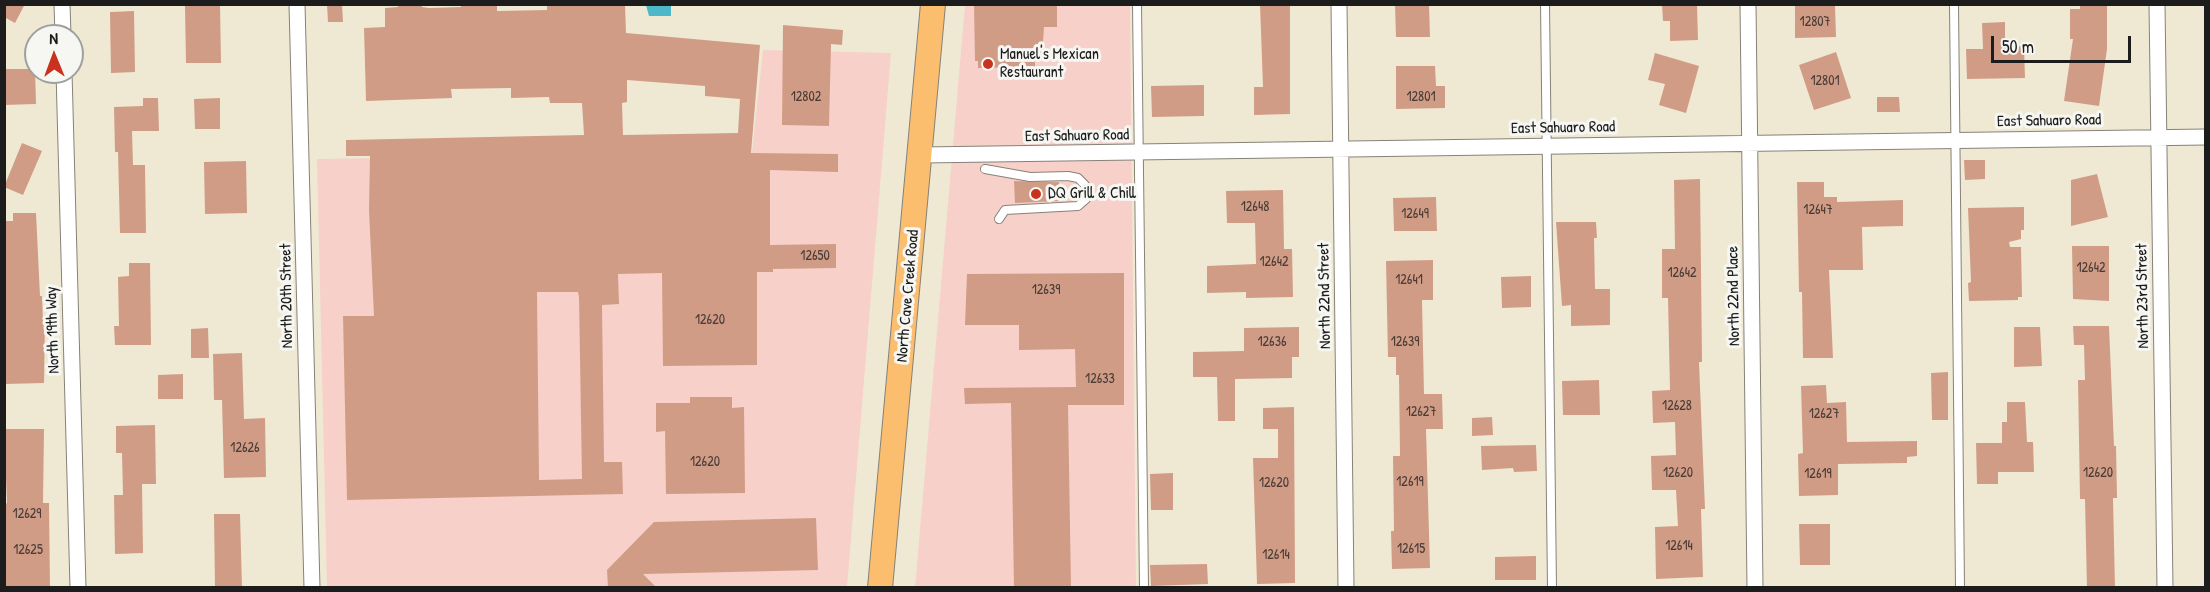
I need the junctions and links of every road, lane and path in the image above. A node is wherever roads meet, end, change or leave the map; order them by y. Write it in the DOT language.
graph roads {
  1 [pos="62,4"];
  2 [pos="297,4"];
  3 [pos="933,4"];
  4 [pos="1137,4"];
  5 [pos="1339,4"];
  6 [pos="1545,4"];
  7 [pos="1748,4"];
  8 [pos="1954,4"];
  9 [pos="2157,4"];
  10 [pos="63,24"];
  11 [pos="64,84"];
  12 [pos="2205,137"];
  13 [pos="2159,138"];
  14 [pos="1954,141"];
  15 [pos="1750,144"];
  16 [pos="1547,147"];
  17 [pos="1341,150"];
  18 [pos="1138,153"];
  19 [pos="921,155"];
  20 [pos="985,169"];
  21 [pos="999,219"];
  22 [pos="78,588"];
  23 [pos="312,588"];
  24 [pos="880,588"];
  25 [pos="1144,588"];
  26 [pos="1346,588"];
  27 [pos="1552,588"];
  28 [pos="1755,588"];
  29 [pos="1960,588"];
  30 [pos="2165,588"];
  1 -- 10 [label="street"];
  2 -- 23 [label="street, North 20th Street"];
  3 -- 19 [label="main road, North Cave Creek Road"];
  4 -- 18 [label="lane"];
  5 -- 17 [label="street, North 22nd Street"];
  6 -- 16 [label="lane"];
  7 -- 15 [label="street, North 22nd Place"];
  8 -- 14 [label="lane"];
  9 -- 13 [label="street, North 23rd Street"];
  11 -- 22 [label="street, North 19th Way"];
  12 -- 13 [label="street, East Sahuaro Road"];
  13 -- 14 [label="street, East Sahuaro Road"];
  13 -- 30 [label="street, North 23rd Street"];
  14 -- 15 [label="street, East Sahuaro Road"];
  14 -- 29 [label="lane"];
  15 -- 16 [label="street, East Sahuaro Road"];
  15 -- 28 [label="street, North 22nd Place"];
  16 -- 17 [label="street, East Sahuaro Road"];
  16 -- 27 [label="lane"];
  17 -- 18 [label="street, East Sahuaro Road"];
  17 -- 26 [label="street, North 22nd Street"];
  18 -- 19 [label="street, East Sahuaro Road"];
  18 -- 25 [label="lane"];
  19 -- 24 [label="main road, North Cave Creek Road"];
  20 -- 21 [label="lane"];
}
